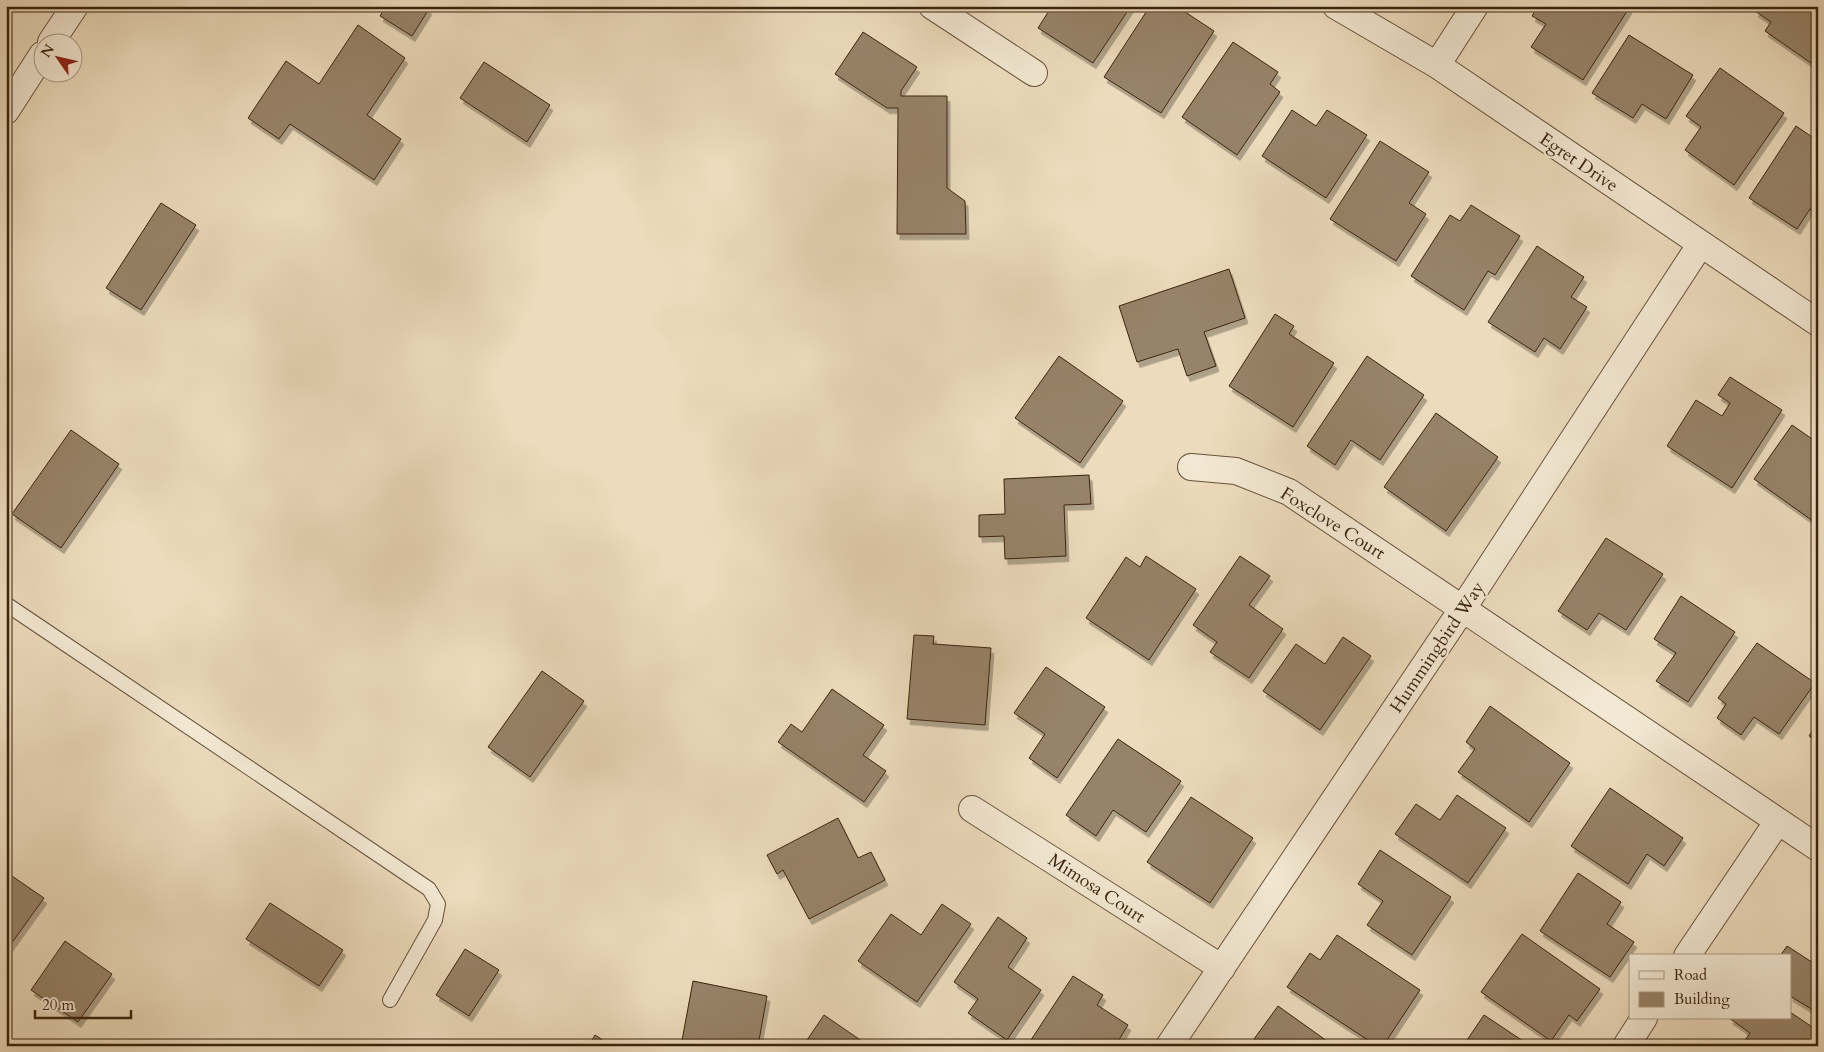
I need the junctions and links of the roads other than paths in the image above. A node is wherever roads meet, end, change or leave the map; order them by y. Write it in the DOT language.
graph roads {
  1 [pos="75,6"];
  2 [pos="932,6"];
  3 [pos="1336,6"];
  4 [pos="1475,6"];
  5 [pos="58,32"];
  6 [pos="1437,65"];
  7 [pos="32,71"];
  8 [pos="1034,74"];
  9 [pos="6,111"];
  10 [pos="1700,245"];
  11 [pos="1818,323"];
  12 [pos="1190,467"];
  13 [pos="6,604"];
  14 [pos="1463,608"];
  15 [pos="972,809"];
  16 [pos="1778,821"];
  17 [pos="1818,848"];
  18 [pos="1688,954"];
  19 [pos="1222,968"];
  20 [pos="390,1000"];
  21 [pos="1643,1020"];
  22 [pos="1169,1046"];
  23 [pos="1626,1046"];
  1 -- 5 [label="street"];
  2 -- 8 [label="street"];
  3 -- 6 [label="street, Egret Drive"];
  4 -- 6 [label="street"];
  6 -- 10 [label="street, Egret Drive"];
  7 -- 9 [label="street"];
  10 -- 11 [label="street, Egret Drive"];
  10 -- 14 [label="street, Hummingbird Way"];
  12 -- 14 [label="street, Foxclove Court"];
  13 -- 20 [label="lane"];
  14 -- 16 [label="street, Foxclove Court"];
  14 -- 19 [label="street, Hummingbird Way"];
  15 -- 19 [label="street, Mimosa Court"];
  16 -- 17 [label="street, Foxclove Court"];
  16 -- 18 [label="street"];
  19 -- 22 [label="street, Hummingbird Way"];
  21 -- 23 [label="street"];
}
